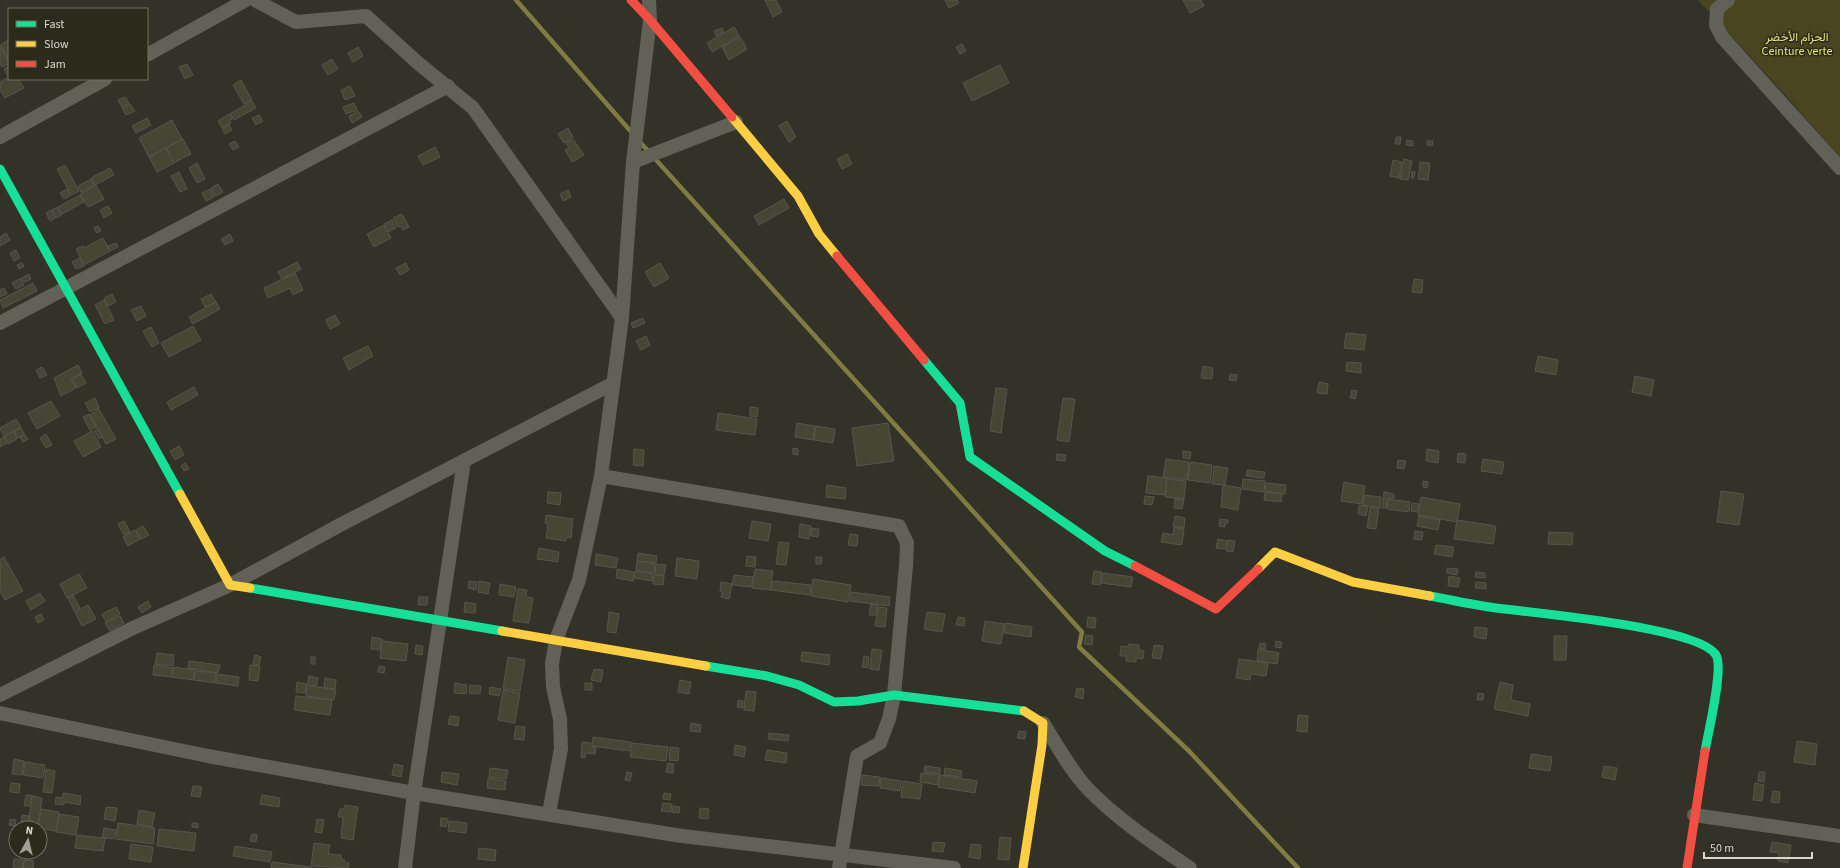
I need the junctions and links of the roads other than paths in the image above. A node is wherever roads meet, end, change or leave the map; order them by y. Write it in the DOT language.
graph roads {
  1 [pos="246,0"];
  2 [pos="255,0"];
  3 [pos="630,0"];
  4 [pos="649,0"];
  5 [pos="1728,0"];
  6 [pos="650,20"];
  7 [pos="148,54"];
  8 [pos="103,80"];
  9 [pos="448,86"];
  10 [pos="736,122"];
  11 [pos="0,137"];
  12 [pos="633,162"];
  13 [pos="1840,168"];
  14 [pos="0,169"];
  15 [pos="66,288"];
  16 [pos="622,318"];
  17 [pos="0,322"];
  18 [pos="612,384"];
  19 [pos="464,461"];
  20 [pos="601,476"];
  21 [pos="230,585"];
  22 [pos="440,621"];
  23 [pos="556,640"];
  24 [pos="894,695"];
  25 [pos="0,696"];
  26 [pos="0,712"];
  27 [pos="1043,723"];
  28 [pos="414,793"];
  29 [pos="549,813"];
  30 [pos="1694,815"];
  31 [pos="1840,836"];
  32 [pos="840,861"];
  33 [pos="405,868"];
  34 [pos="954,868"];
  35 [pos="1023,868"];
  36 [pos="1190,868"];
  37 [pos="1687,868"];
  1 -- 7 [label="street"];
  2 -- 9 [label="street"];
  3 -- 6 [label="street"];
  4 -- 6 [label="street"];
  5 -- 13 [label="street"];
  6 -- 10 [label="street"];
  6 -- 12 [label="street"];
  8 -- 11 [label="street"];
  9 -- 15 [label="street"];
  9 -- 16 [label="street"];
  10 -- 12 [label="street"];
  10 -- 30 [label="street"];
  12 -- 16 [label="street"];
  14 -- 15 [label="street"];
  15 -- 17 [label="street"];
  15 -- 21 [label="street"];
  16 -- 18 [label="street"];
  18 -- 19 [label="street"];
  18 -- 20 [label="street"];
  19 -- 21 [label="street"];
  19 -- 22 [label="street"];
  20 -- 23 [label="street"];
  20 -- 24 [label="street"];
  21 -- 22 [label="street"];
  21 -- 25 [label="street"];
  22 -- 23 [label="street"];
  22 -- 28 [label="street"];
  23 -- 24 [label="street"];
  23 -- 29 [label="street"];
  24 -- 27 [label="street"];
  24 -- 32 [label="street"];
  26 -- 28 [label="street"];
  27 -- 35 [label="street"];
  27 -- 36 [label="street"];
  28 -- 29 [label="street"];
  28 -- 33 [label="street"];
  29 -- 32 [label="street"];
  30 -- 31 [label="street"];
  30 -- 37 [label="street"];
  32 -- 34 [label="street"];
}
